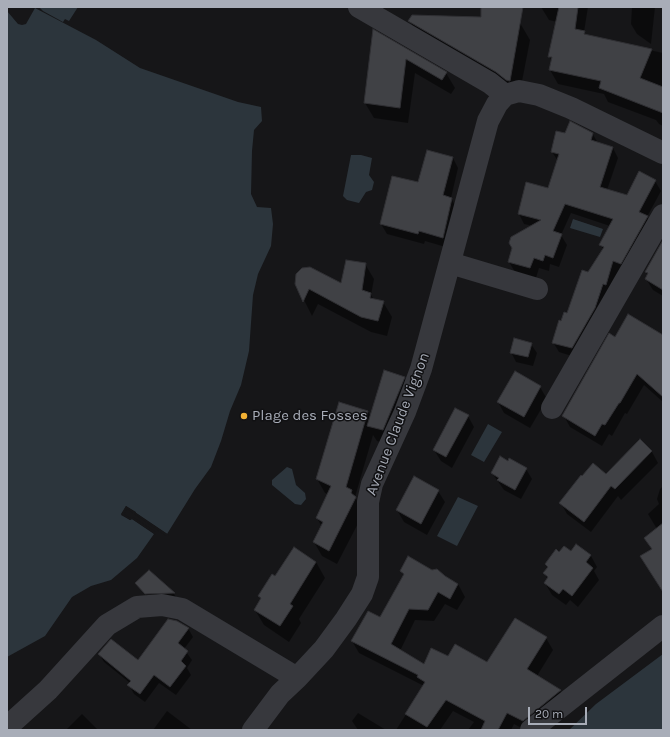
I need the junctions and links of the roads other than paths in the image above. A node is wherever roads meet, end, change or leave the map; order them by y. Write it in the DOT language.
graph roads {
  1 [pos="359,7"];
  2 [pos="505,95"];
  3 [pos="663,153"];
  4 [pos="663,214"];
  5 [pos="450,263"];
  6 [pos="537,289"];
  7 [pos="552,408"];
  8 [pos="663,626"];
  9 [pos="297,678"];
  10 [pos="7,727"];
  11 [pos="253,730"];
  12 [pos="531,730"];
  1 -- 2 [label="street"];
  2 -- 3 [label="street"];
  2 -- 5 [label="street, Avenue Claude Vignon"];
  4 -- 7 [label="street"];
  5 -- 6 [label="street"];
  5 -- 9 [label="street, Avenue Claude Vignon"];
  8 -- 12 [label="street"];
  9 -- 10 [label="street"];
  9 -- 11 [label="street, Avenue Claude Vignon"];
}
